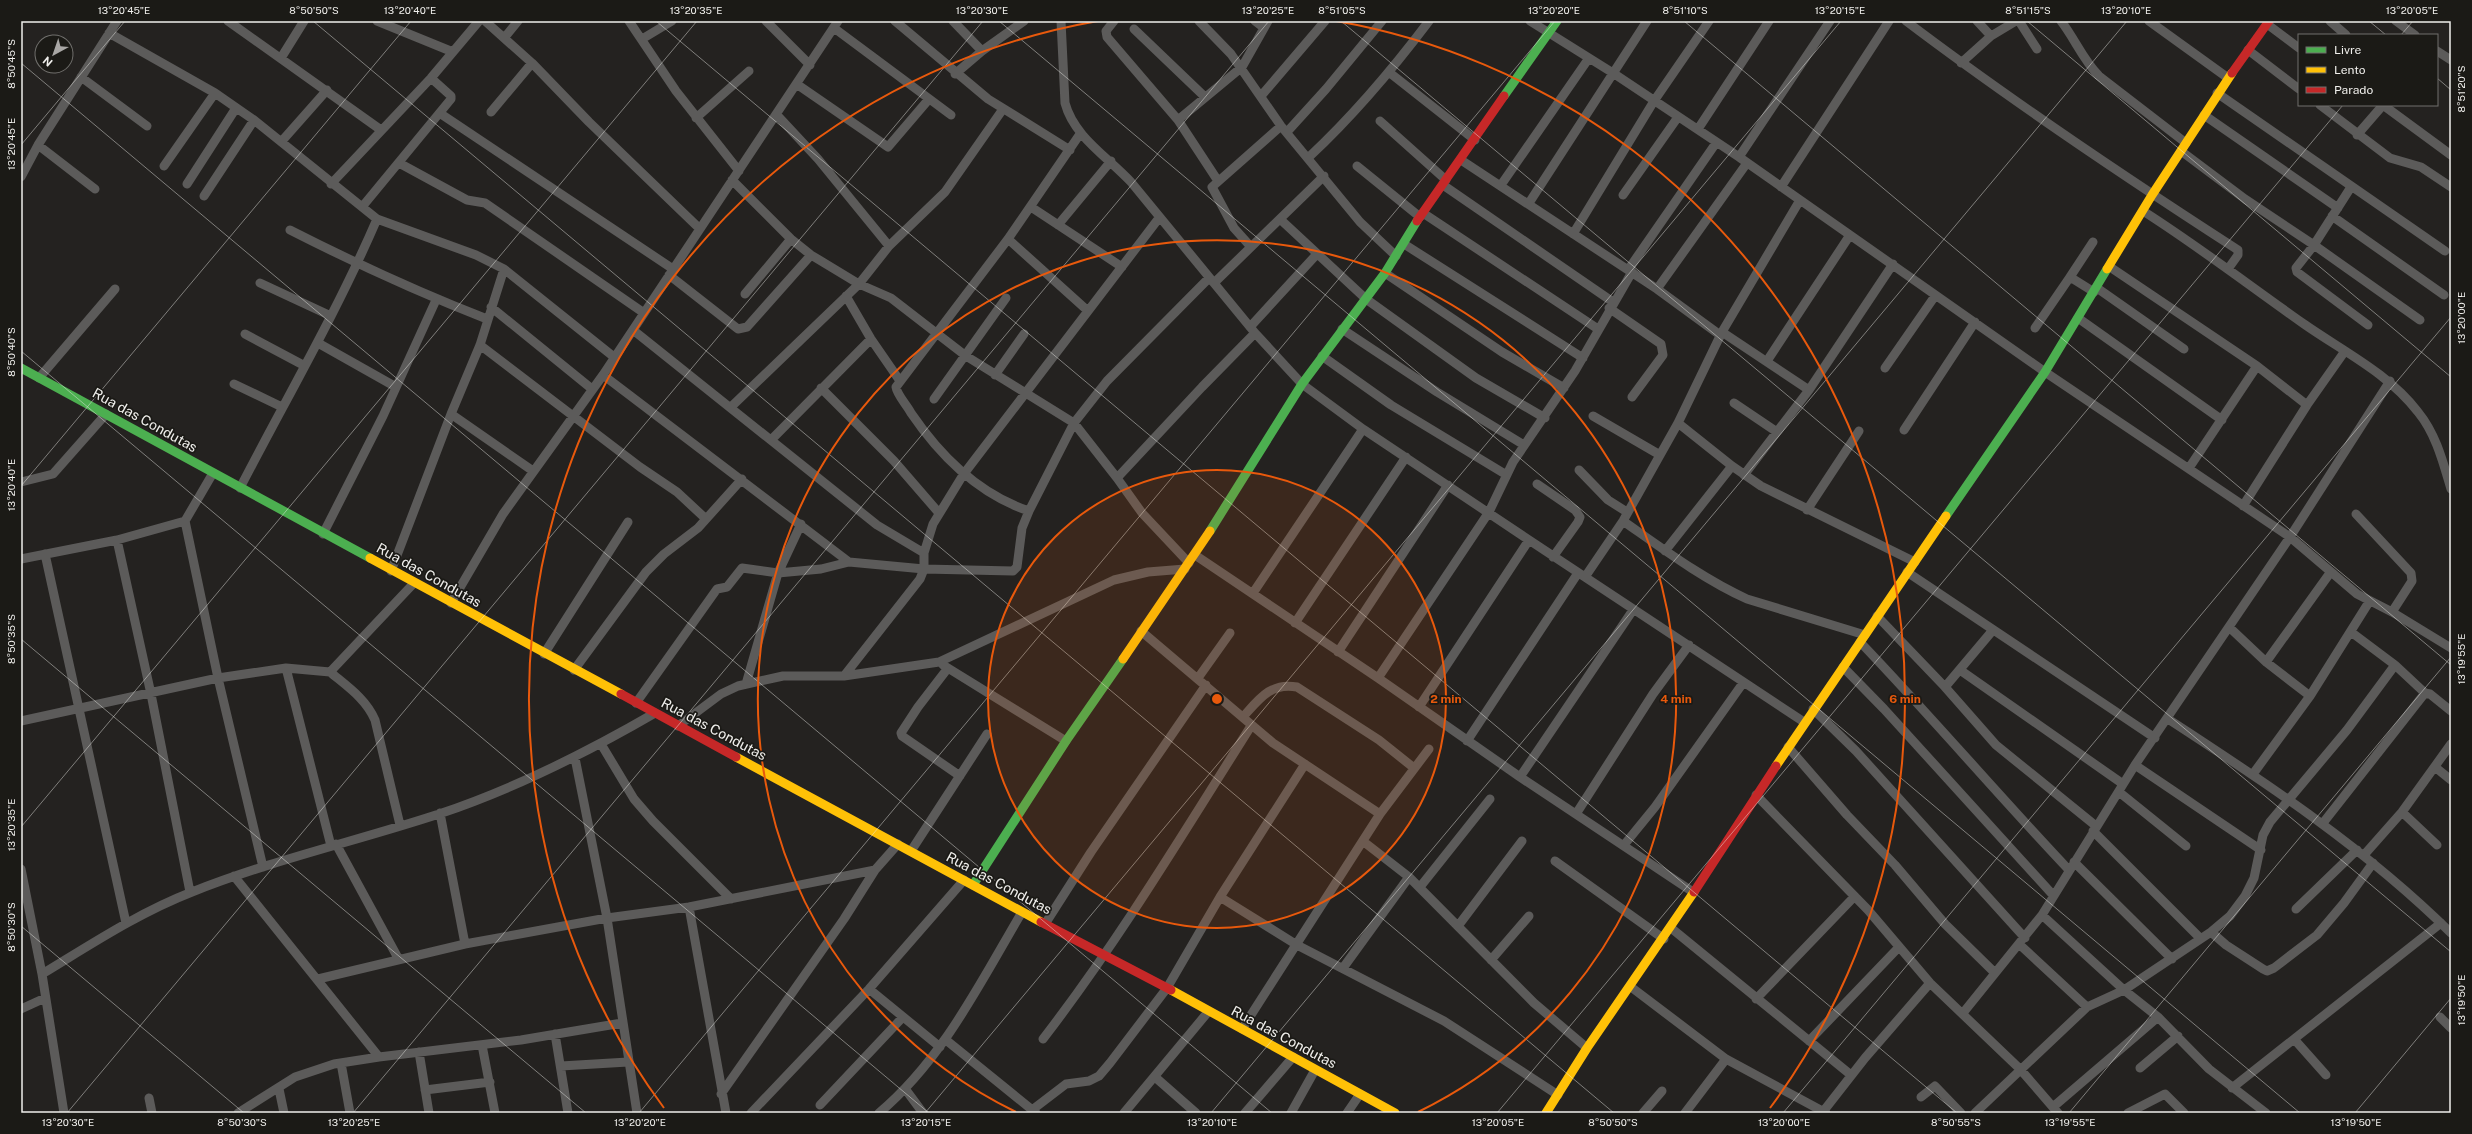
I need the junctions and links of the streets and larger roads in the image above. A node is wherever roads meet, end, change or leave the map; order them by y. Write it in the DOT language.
graph roads {
  1 [pos="117,21"];
  2 [pos="228,21"];
  3 [pos="304,21"];
  4 [pos="377,21"];
  5 [pos="479,21"];
  6 [pos="485,21"];
  7 [pos="518,21"];
  8 [pos="629,21"];
  9 [pos="672,21"];
  10 [pos="766,21"];
  11 [pos="895,21"];
  12 [pos="1024,21"];
  13 [pos="1061,21"];
  14 [pos="1114,21"];
  15 [pos="1199,21"];
  16 [pos="1255,21"];
  17 [pos="1325,21"];
  18 [pos="1382,21"];
  19 [pos="1429,21"];
  20 [pos="1530,21"];
  21 [pos="1557,21"];
  22 [pos="1648,21"];
  23 [pos="1709,21"];
  24 [pos="1769,21"];
  25 [pos="1830,21"];
  26 [pos="1889,21"];
  27 [pos="1906,21"];
  28 [pos="1977,21"];
  29 [pos="2017,21"];
  30 [pos="2061,21"];
  31 [pos="2149,21"];
  32 [pos="2330,21"];
  33 [pos="2396,21"];
  34 [pos="957,22"];
  35 [pos="2268,22"];
  36 [pos="389,23"];
  37 [pos="836,24"];
  38 [pos="1266,25"];
  39 [pos="1134,29"];
  40 [pos="109,33"];
  41 [pos="1549,34"];
  42 [pos="2345,34"];
  43 [pos="2414,34"];
  44 [pos="1990,36"];
  45 [pos="505,37"];
  46 [pos="642,39"];
  47 [pos="2298,47"];
  48 [pos="2037,49"];
  49 [pos="2248,50"];
  50 [pos="982,51"];
  51 [pos="453,52"];
  52 [pos="2438,52"];
  53 [pos="281,58"];
  54 [pos="1589,58"];
  55 [pos="2451,60"];
  56 [pos="532,63"];
  57 [pos="1961,63"];
  58 [pos="810,64"];
  59 [pos="1242,67"];
  60 [pos="749,71"];
  61 [pos="1390,73"];
  62 [pos="1613,73"];
  63 [pos="955,74"];
  64 [pos="81,77"];
  65 [pos="431,78"];
  66 [pos="2228,78"];
  67 [pos="798,85"];
  68 [pos="2298,88"];
  69 [pos="327,90"];
  70 [pos="215,93"];
  71 [pos="2217,93"];
  72 [pos="1261,96"];
  73 [pos="1205,97"];
  74 [pos="929,99"];
  75 [pos="1654,102"];
  76 [pos="2321,106"];
  77 [pos="2382,106"];
  78 [pos="2384,106"];
  79 [pos="236,108"];
  80 [pos="1003,109"];
  81 [pos="491,112"];
  82 [pos="441,114"];
  83 [pos="777,115"];
  84 [pos="951,115"];
  85 [pos="2204,115"];
  86 [pos="1678,117"];
  87 [pos="696,118"];
  88 [pos="254,120"];
  89 [pos="1178,120"];
  90 [pos="1380,121"];
  91 [pos="147,126"];
  92 [pos="1284,129"];
  93 [pos="1698,129"];
  94 [pos="381,130"];
  95 [pos="1080,134"];
  96 [pos="2357,135"];
  97 [pos="1475,140"];
  98 [pos="281,142"];
  99 [pos="1716,143"];
  100 [pos="38,145"];
  101 [pos="2184,147"];
  102 [pos="1070,150"];
  103 [pos="2451,155"];
  104 [pos="1309,157"];
  105 [pos="1738,157"];
  106 [pos="25,160"];
  107 [pos="1461,160"];
  108 [pos="1112,161"];
  109 [pos="1747,162"];
  110 [pos="399,163"];
  111 [pos="164,166"];
  112 [pos="1357,166"];
  113 [pos="739,171"];
  114 [pos="1324,176"];
  115 [pos="21,177"];
  116 [pos="732,180"];
  117 [pos="1218,181"];
  118 [pos="1445,182"];
  119 [pos="187,184"];
  120 [pos="331,184"];
  121 [pos="1501,185"];
  122 [pos="1781,187"];
  123 [pos="2351,187"];
  124 [pos="2451,187"];
  125 [pos="95,189"];
  126 [pos="1623,195"];
  127 [pos="2152,195"];
  128 [pos="204,196"];
  129 [pos="1800,200"];
  130 [pos="1529,203"];
  131 [pos="362,207"];
  132 [pos="1031,207"];
  133 [pos="2338,208"];
  134 [pos="2143,211"];
  135 [pos="1421,215"];
  136 [pos="2332,216"];
  137 [pos="1160,218"];
  138 [pos="376,219"];
  139 [pos="1281,220"];
  140 [pos="1058,225"];
  141 [pos="700,229"];
  142 [pos="290,230"];
  143 [pos="1573,234"];
  144 [pos="1850,235"];
  145 [pos="791,239"];
  146 [pos="1008,239"];
  147 [pos="2093,242"];
  148 [pos="1404,244"];
  149 [pos="2314,245"];
  150 [pos="889,246"];
  151 [pos="1251,247"];
  152 [pos="2444,251"];
  153 [pos="1317,254"];
  154 [pos="811,255"];
  155 [pos="1396,256"];
  156 [pos="1893,264"];
  157 [pos="357,265"];
  158 [pos="1122,267"];
  159 [pos="2110,267"];
  160 [pos="504,269"];
  161 [pos="2228,269"];
  162 [pos="1630,271"];
  163 [pos="671,272"];
  164 [pos="1385,273"];
  165 [pos="2070,277"];
  166 [pos="1211,281"];
  167 [pos="260,284"];
  168 [pos="859,284"];
  169 [pos="115,289"];
  170 [pos="1656,289"];
  171 [pos="2096,290"];
  172 [pos="745,294"];
  173 [pos="2444,295"];
  174 [pos="846,296"];
  175 [pos="1935,296"];
  176 [pos="1006,298"];
  177 [pos="1366,299"];
  178 [pos="436,300"];
  179 [pos="1611,305"];
  180 [pos="491,307"];
  181 [pos="1088,310"];
  182 [pos="644,313"];
  183 [pos="331,316"];
  184 [pos="2078,318"];
  185 [pos="487,319"];
  186 [pos="2420,320"];
  187 [pos="1975,322"];
  188 [pos="2368,325"];
  189 [pos="2036,328"];
  190 [pos="1342,329"];
  191 [pos="1598,329"];
  192 [pos="633,330"];
  193 [pos="1253,330"];
  194 [pos="937,333"];
  195 [pos="1721,333"];
  196 [pos="245,334"];
  197 [pos="1024,334"];
  198 [pos="870,339"];
  199 [pos="318,343"];
  200 [pos="480,345"];
  201 [pos="2184,349"];
  202 [pos="2345,351"];
  203 [pos="966,356"];
  204 [pos="1322,356"];
  205 [pos="614,357"];
  206 [pos="1583,358"];
  207 [pos="1767,361"];
  208 [pos="305,366"];
  209 [pos="2257,366"];
  210 [pos="21,368"];
  211 [pos="1885,368"];
  212 [pos="2045,372"];
  213 [pos="603,375"];
  214 [pos="995,375"];
  215 [pos="39,378"];
  216 [pos="900,381"];
  217 [pos="2390,381"];
  218 [pos="234,384"];
  219 [pos="1302,384"];
  220 [pos="396,387"];
  221 [pos="821,388"];
  222 [pos="1564,388"];
  223 [pos="592,389"];
  224 [pos="1809,390"];
  225 [pos="1027,395"];
  226 [pos="1632,397"];
  227 [pos="934,399"];
  228 [pos="1734,403"];
  229 [pos="2307,405"];
  230 [pos="732,406"];
  231 [pos="282,407"];
  232 [pos="106,414"];
  233 [pos="451,414"];
  234 [pos="573,415"];
  235 [pos="1593,416"];
  236 [pos="1545,418"];
  237 [pos="2222,420"];
  238 [pos="1074,423"];
  239 [pos="1678,423"];
  240 [pos="1364,429"];
  241 [pos="1904,430"];
  242 [pos="1859,431"];
  243 [pos="1777,432"];
  244 [pos="772,439"];
  245 [pos="1524,445"];
  246 [pos="1660,455"];
  247 [pos="1406,457"];
  248 [pos="1732,466"];
  249 [pos="2189,468"];
  250 [pos="1579,470"];
  251 [pos="532,471"];
  252 [pos="213,473"];
  253 [pos="1505,474"];
  254 [pos="963,475"];
  255 [pos="1744,475"];
  256 [pos="1117,478"];
  257 [pos="742,479"];
  258 [pos="21,482"];
  259 [pos="1538,484"];
  260 [pos="1448,485"];
  261 [pos="240,488"];
  262 [pos="2451,489"];
  263 [pos="2243,506"];
  264 [pos="1806,510"];
  265 [pos="1029,511"];
  266 [pos="1489,512"];
  267 [pos="939,513"];
  268 [pos="2356,514"];
  269 [pos="1625,517"];
  270 [pos="706,519"];
  271 [pos="185,521"];
  272 [pos="628,522"];
  273 [pos="801,524"];
  274 [pos="323,534"];
  275 [pos="2290,537"];
  276 [pos="116,540"];
  277 [pos="1529,540"];
  278 [pos="1665,551"];
  279 [pos="924,553"];
  280 [pos="45,554"];
  281 [pos="1195,555"];
  282 [pos="1553,557"];
  283 [pos="21,559"];
  284 [pos="849,562"];
  285 [pos="1915,562"];
  286 [pos="1187,566"];
  287 [pos="924,569"];
  288 [pos="391,571"];
  289 [pos="1907,572"];
  290 [pos="778,573"];
  291 [pos="2330,573"];
  292 [pos="1582,575"];
  293 [pos="414,583"];
  294 [pos="1253,593"];
  295 [pos="2369,602"];
  296 [pos="451,603"];
  297 [pos="1633,610"];
  298 [pos="2392,612"];
  299 [pos="1877,616"];
  300 [pos="1295,623"];
  301 [pos="2229,627"];
  302 [pos="1993,630"];
  303 [pos="1141,631"];
  304 [pos="2351,632"];
  305 [pos="1230,633"];
  306 [pos="1862,638"];
  307 [pos="1689,645"];
  308 [pos="2451,648"];
  309 [pos="1338,652"];
  310 [pos="544,654"];
  311 [pos="939,662"];
  312 [pos="2266,662"];
  313 [pos="2395,665"];
  314 [pos="1843,667"];
  315 [pos="286,668"];
  316 [pos="948,668"];
  317 [pos="574,670"];
  318 [pos="1960,670"];
  319 [pos="330,672"];
  320 [pos="844,676"];
  321 [pos="218,678"];
  322 [pos="1198,678"];
  323 [pos="1378,678"];
  324 [pos="1743,683"];
  325 [pos="746,684"];
  326 [pos="1206,685"];
  327 [pos="1945,687"];
  328 [pos="2425,693"];
  329 [pos="151,694"];
  330 [pos="2310,696"];
  331 [pos="636,703"];
  332 [pos="80,707"];
  333 [pos="1419,707"];
  334 [pos="1813,709"];
  335 [pos="2451,711"];
  336 [pos="655,713"];
  337 [pos="1243,717"];
  338 [pos="2168,719"];
  339 [pos="21,721"];
  340 [pos="1804,722"];
  341 [pos="678,726"];
  342 [pos="1251,726"];
  343 [pos="987,734"];
  344 [pos="2155,738"];
  345 [pos="1066,741"];
  346 [pos="1467,741"];
  347 [pos="601,744"];
  348 [pos="2451,744"];
  349 [pos="1788,747"];
  350 [pos="1429,749"];
  351 [pos="575,758"];
  352 [pos="1305,764"];
  353 [pos="2135,765"];
  354 [pos="2435,767"];
  355 [pos="1414,768"];
  356 [pos="2253,774"];
  357 [pos="960,776"];
  358 [pos="1520,777"];
  359 [pos="2451,780"];
  360 [pos="2124,784"];
  361 [pos="2119,792"];
  362 [pos="1756,795"];
  363 [pos="1490,799"];
  364 [pos="2290,800"];
  365 [pos="2402,812"];
  366 [pos="440,813"];
  367 [pos="1380,814"];
  368 [pos="1576,814"];
  369 [pos="2323,823"];
  370 [pos="400,825"];
  371 [pos="2095,828"];
  372 [pos="1522,841"];
  373 [pos="1364,842"];
  374 [pos="898,844"];
  375 [pos="334,845"];
  376 [pos="1624,845"];
  377 [pos="2437,845"];
  378 [pos="2186,846"];
  379 [pos="2261,850"];
  380 [pos="911,851"];
  381 [pos="2360,852"];
  382 [pos="1555,861"];
  383 [pos="2373,863"];
  384 [pos="2072,866"];
  385 [pos="263,867"];
  386 [pos="21,868"];
  387 [pos="875,870"];
  388 [pos="234,876"];
  389 [pos="1409,877"];
  390 [pos="964,880"];
  391 [pos="973,885"];
  392 [pos="1420,887"];
  393 [pos="190,892"];
  394 [pos="1693,892"];
  395 [pos="24,895"];
  396 [pos="2053,895"];
  397 [pos="1854,897"];
  398 [pos="731,898"];
  399 [pos="1220,898"];
  400 [pos="689,907"];
  401 [pos="2296,909"];
  402 [pos="1022,912"];
  403 [pos="2042,915"];
  404 [pos="1529,916"];
  405 [pos="607,918"];
  406 [pos="126,923"];
  407 [pos="1045,924"];
  408 [pos="2441,924"];
  409 [pos="1458,926"];
  410 [pos="1671,928"];
  411 [pos="2211,932"];
  412 [pos="2451,933"];
  413 [pos="2200,938"];
  414 [pos="1664,939"];
  415 [pos="2022,941"];
  416 [pos="465,944"];
  417 [pos="1297,945"];
  418 [pos="1899,948"];
  419 [pos="1105,956"];
  420 [pos="398,958"];
  421 [pos="2172,959"];
  422 [pos="1490,960"];
  423 [pos="1343,968"];
  424 [pos="1994,972"];
  425 [pos="42,974"];
  426 [pos="318,978"];
  427 [pos="1930,983"];
  428 [pos="1632,987"];
  429 [pos="1167,988"];
  430 [pos="869,989"];
  431 [pos="2124,990"];
  432 [pos="45,998"];
  433 [pos="1756,999"];
  434 [pos="2087,1008"];
  435 [pos="21,1009"];
  436 [pos="1208,1012"];
  437 [pos="1963,1013"];
  438 [pos="903,1017"];
  439 [pos="2158,1017"];
  440 [pos="2440,1017"];
  441 [pos="622,1023"];
  442 [pos="2451,1028"];
  443 [pos="1242,1029"];
  444 [pos="555,1034"];
  445 [pos="2178,1036"];
  446 [pos="1043,1039"];
  447 [pos="2294,1039"];
  448 [pos="1809,1041"];
  449 [pos="943,1043"];
  450 [pos="482,1045"];
  451 [pos="1587,1048"];
  452 [pos="419,1052"];
  453 [pos="379,1057"];
  454 [pos="1293,1057"];
  455 [pos="1726,1059"];
  456 [pos="628,1062"];
  457 [pos="341,1063"];
  458 [pos="561,1066"];
  459 [pos="2140,1068"];
  460 [pos="2020,1069"];
  461 [pos="1315,1070"];
  462 [pos="1851,1075"];
  463 [pos="2326,1075"];
  464 [pos="1155,1077"];
  465 [pos="490,1082"];
  466 [pos="2232,1088"];
  467 [pos="279,1089"];
  468 [pos="425,1090"];
  469 [pos="906,1090"];
  470 [pos="1662,1091"];
  471 [pos="721,1094"];
  472 [pos="1360,1094"];
  473 [pos="1558,1095"];
  474 [pos="1921,1097"];
  475 [pos="149,1098"];
  476 [pos="820,1106"];
  477 [pos="2056,1110"];
  478 [pos="1034,1111"];
  479 [pos="1824,1112"];
  480 [pos="64,1113"];
  481 [pos="152,1113"];
  482 [pos="238,1113"];
  483 [pos="284,1113"];
  484 [pos="350,1113"];
  485 [pos="429,1113"];
  486 [pos="495,1113"];
  487 [pos="568,1113"];
  488 [pos="637,1113"];
  489 [pos="726,1113"];
  490 [pos="751,1113"];
  491 [pos="879,1113"];
  492 [pos="923,1113"];
  493 [pos="1124,1113"];
  494 [pos="1196,1113"];
  495 [pos="1245,1113"];
  496 [pos="1291,1113"];
  497 [pos="1347,1113"];
  498 [pos="1395,1113"];
  499 [pos="1546,1113"];
  500 [pos="1643,1113"];
  501 [pos="1684,1113"];
  502 [pos="1961,1113"];
  503 [pos="1974,1113"];
  504 [pos="2128,1113"];
  505 [pos="2184,1113"];
  506 [pos="2266,1113"];
  1 -- 40 [label="street"];
  2 -- 53 [label="street"];
  3 -- 53 [label="street"];
  4 -- 36 [label="street"];
  5 -- 51 [label="street"];
  6 -- 45 [label="street"];
  7 -- 45 [label="street"];
  8 -- 46 [label="street"];
  9 -- 46 [label="street"];
  10 -- 58 [label="street"];
  11 -- 63 [label="street"];
  12 -- 50 [label="street"];
  13 -- 95 [label="street"];
  14 -- 89 [label="street"];
  15 -- 59 [label="street"];
  16 -- 38 [label="street"];
  17 -- 72 [label="street"];
  18 -- 92 [label="street"];
  19 -- 61 [label="street"];
  20 -- 41 [label="street"];
  21 -- 41 [label="street"];
  22 -- 62 [label="street"];
  23 -- 75 [label="street"];
  24 -- 93 [label="street"];
  25 -- 105 [label="street"];
  26 -- 122 [label="street"];
  27 -- 57 [label="street"];
  28 -- 44 [label="street"];
  29 -- 44 [label="street"];
  29 -- 48 [label="street"];
  30 -- 101 [label="street"];
  31 -- 66 [label="street"];
  32 -- 42 [label="street"];
  33 -- 43 [label="street"];
  34 -- 50 [label="street"];
  35 -- 47 [label="street"];
  35 -- 49 [label="street"];
  36 -- 51 [label="street"];
  37 -- 58 [label="street"];
  37 -- 74 [label="street"];
  38 -- 59 [label="street"];
  39 -- 73 [label="street"];
  40 -- 64 [label="street"];
  40 -- 70 [label="street"];
  41 -- 54 [label="street"];
  41 -- 97 [label="street"];
  44 -- 57 [label="street"];
  45 -- 56 [label="street"];
  46 -- 87 [label="street"];
  49 -- 66 [label="street"];
  49 -- 68 [label="street"];
  50 -- 63 [label="street"];
  51 -- 65 [label="street"];
  52 -- 55 [label="street"];
  53 -- 69 [label="street"];
  54 -- 62 [label="street"];
  54 -- 121 [label="street"];
  56 -- 81 [label="street"];
  56 -- 141 [label="street"];
  57 -- 127 [label="street"];
  58 -- 67 [label="street"];
  59 -- 72 [label="street"];
  59 -- 73 [label="street"];
  60 -- 87 [label="street"];
  61 -- 97 [label="street"];
  61 -- 104 [label="street"];
  62 -- 75 [label="street"];
  62 -- 130 [label="street"];
  63 -- 80 [label="street"];
  64 -- 91 [label="street"];
  64 -- 100 [label="street"];
  65 -- 82 [label="street"];
  65 -- 94 [label="street"];
  66 -- 71 [label="street"];
  67 -- 74 [label="street"];
  67 -- 83 [label="street"];
  69 -- 94 [label="street"];
  69 -- 98 [label="street"];
  70 -- 79 [label="street"];
  70 -- 111 [label="street"];
  71 -- 85 [label="street"];
  71 -- 123 [label="street"];
  72 -- 92 [label="street"];
  73 -- 89 [label="street"];
  74 -- 84 [label="street"];
  75 -- 86 [label="street"];
  75 -- 143 [label="street"];
  76 -- 96 [label="street"];
  77 -- 96 [label="street"];
  78 -- 103 [label="street"];
  79 -- 88 [label="street"];
  79 -- 119 [label="street"];
  80 -- 102 [label="street"];
  80 -- 150 [label="street"];
  82 -- 110 [label="street"];
  82 -- 163 [label="street"];
  83 -- 113 [label="street"];
  83 -- 150 [label="street"];
  85 -- 101 [label="street"];
  85 -- 133 [label="street"];
  86 -- 93 [label="street"];
  86 -- 126 [label="street"];
  87 -- 113 [label="street"];
  88 -- 98 [label="street"];
  88 -- 128 [label="street"];
  89 -- 117 [label="street"];
  90 -- 118 [label="street"];
  92 -- 104 [label="street"];
  92 -- 117 [label="street"];
  93 -- 99 [label="street"];
  94 -- 120 [label="street"];
  95 -- 102 [label="street"];
  95 -- 108 [label="street"];
  96 -- 124 [label="street"];
  97 -- 107 [label="street"];
  98 -- 120 [label="street"];
  99 -- 105 [label="street"];
  99 -- 162 [label="street"];
  100 -- 106 [label="street"];
  100 -- 125 [label="street"];
  101 -- 127 [label="street"];
  101 -- 149 [label="street"];
  102 -- 132 [label="street"];
  104 -- 114 [label="street"];
  105 -- 109 [label="street"];
  106 -- 115 [label="street"];
  107 -- 118 [label="street"];
  107 -- 121 [label="street"];
  108 -- 137 [label="street"];
  108 -- 140 [label="street"];
  109 -- 122 [label="street"];
  109 -- 170 [label="street"];
  110 -- 131 [label="street"];
  110 -- 182 [label="street"];
  112 -- 135 [label="street"];
  113 -- 116 [label="street"];
  114 -- 139 [label="street"];
  114 -- 155 [label="street"];
  116 -- 141 [label="street"];
  116 -- 145 [label="street"];
  117 -- 151 [label="street"];
  118 -- 135 [label="street"];
  118 -- 179 [label="street"];
  120 -- 131 [label="street"];
  121 -- 130 [label="street"];
  122 -- 129 [label="street"];
  123 -- 133 [label="street"];
  123 -- 152 [label="street"];
  127 -- 134 [label="street"];
  127 -- 161 [label="street"];
  129 -- 144 [label="street"];
  129 -- 195 [label="street"];
  130 -- 143 [label="street"];
  131 -- 138 [label="street"];
  132 -- 140 [label="street"];
  132 -- 146 [label="street"];
  133 -- 136 [label="street"];
  134 -- 159 [label="street"];
  134 -- 161 [label="street"];
  135 -- 148 [label="street"];
  135 -- 191 [label="street"];
  136 -- 149 [label="street"];
  136 -- 173 [label="street"];
  137 -- 158 [label="street"];
  137 -- 166 [label="street"];
  138 -- 157 [label="street"];
  138 -- 160 [label="street"];
  139 -- 151 [label="street"];
  139 -- 153 [label="street"];
  140 -- 158 [label="street"];
  141 -- 163 [label="street"];
  142 -- 157 [label="street"];
  143 -- 162 [label="street"];
  144 -- 156 [label="street"];
  144 -- 207 [label="street"];
  145 -- 154 [label="street"];
  145 -- 172 [label="street"];
  146 -- 181 [label="street"];
  146 -- 194 [label="street"];
  147 -- 165 [label="street"];
  148 -- 155 [label="street"];
  148 -- 206 [label="street"];
  149 -- 186 [label="street"];
  149 -- 188 [label="street"];
  150 -- 168 [label="street"];
  151 -- 166 [label="street"];
  153 -- 177 [label="street"];
  153 -- 193 [label="street"];
  154 -- 163 [label="street"];
  154 -- 168 [label="street"];
  155 -- 164 [label="street"];
  156 -- 175 [label="street"];
  156 -- 224 [label="street"];
  157 -- 178 [label="street"];
  157 -- 183 [label="street"];
  158 -- 181 [label="street"];
  159 -- 171 [label="street"];
  159 -- 209 [label="street"];
  160 -- 180 [label="street"];
  160 -- 205 [label="street"];
  161 -- 202 [label="street"];
  162 -- 170 [label="street"];
  162 -- 179 [label="street"];
  163 -- 182 [label="street"];
  164 -- 177 [label="street"];
  164 -- 222 [label="street"];
  165 -- 171 [label="street"];
  165 -- 189 [label="street"];
  166 -- 193 [label="street"];
  166 -- 238 [label="street"];
  167 -- 183 [label="street"];
  168 -- 174 [label="street"];
  168 -- 194 [label="street"];
  169 -- 215 [label="street"];
  170 -- 195 [label="street"];
  171 -- 184 [label="street"];
  171 -- 201 [label="street"];
  174 -- 198 [label="street"];
  174 -- 230 [label="street"];
  175 -- 187 [label="street"];
  175 -- 211 [label="street"];
  176 -- 203 [label="street"];
  177 -- 190 [label="street"];
  177 -- 236 [label="street"];
  178 -- 185 [label="street"];
  178 -- 220 [label="street"];
  179 -- 191 [label="street"];
  179 -- 226 [label="street"];
  180 -- 185 [label="street"];
  180 -- 223 [label="street"];
  181 -- 225 [label="street"];
  182 -- 192 [label="street"];
  183 -- 199 [label="street"];
  184 -- 212 [label="street"];
  184 -- 237 [label="street"];
  185 -- 200 [label="street"];
  187 -- 212 [label="street"];
  187 -- 241 [label="street"];
  190 -- 204 [label="street"];
  190 -- 245 [label="street"];
  191 -- 206 [label="street"];
  192 -- 205 [label="street"];
  192 -- 230 [label="street"];
  193 -- 219 [label="street"];
  193 -- 256 [label="street"];
  194 -- 203 [label="street"];
  194 -- 216 [label="street"];
  195 -- 207 [label="street"];
  195 -- 239 [label="street"];
  196 -- 208 [label="street"];
  197 -- 214 [label="street"];
  198 -- 216 [label="street"];
  198 -- 221 [label="street"];
  199 -- 208 [label="street"];
  199 -- 220 [label="street"];
  200 -- 233 [label="street"];
  200 -- 234 [label="street"];
  202 -- 217 [label="street"];
  202 -- 229 [label="street"];
  203 -- 214 [label="street"];
  203 -- 227 [label="street"];
  204 -- 219 [label="street"];
  204 -- 253 [label="street"];
  205 -- 213 [label="street"];
  206 -- 222 [label="street"];
  207 -- 224 [label="street"];
  208 -- 231 [label="street"];
  209 -- 229 [label="street"];
  209 -- 237 [label="street"];
  210 -- 215 [label="street, Rua das Condutas"];
  212 -- 249 [label="street"];
  212 -- 285 [label="street"];
  213 -- 223 [label="street"];
  213 -- 257 [label="street"];
  214 -- 225 [label="street"];
  215 -- 232 [label="street, Rua das Condutas"];
  216 -- 254 [label="street"];
  217 -- 262 [label="street"];
  217 -- 275 [label="street"];
  218 -- 231 [label="street"];
  219 -- 240 [label="street"];
  219 -- 281 [label="street"];
  220 -- 274 [label="street"];
  221 -- 244 [label="street"];
  221 -- 267 [label="street"];
  222 -- 236 [label="street"];
  223 -- 234 [label="street"];
  224 -- 243 [label="street"];
  225 -- 238 [label="street"];
  225 -- 254 [label="street"];
  228 -- 243 [label="street"];
  229 -- 263 [label="street"];
  230 -- 244 [label="street"];
  231 -- 261 [label="street"];
  232 -- 252 [label="street, Rua das Condutas"];
  232 -- 258 [label="street"];
  233 -- 251 [label="street"];
  233 -- 288 [label="street"];
  234 -- 251 [label="street"];
  234 -- 270 [label="street"];
  235 -- 246 [label="street"];
  236 -- 245 [label="street"];
  237 -- 249 [label="street"];
  238 -- 256 [label="street"];
  238 -- 265 [label="street"];
  239 -- 246 [label="street"];
  239 -- 248 [label="street"];
  240 -- 247 [label="street"];
  240 -- 294 [label="street"];
  242 -- 264 [label="street"];
  243 -- 255 [label="street"];
  244 -- 279 [label="street"];
  245 -- 253 [label="street"];
  246 -- 269 [label="street"];
  247 -- 260 [label="street"];
  247 -- 300 [label="street"];
  248 -- 255 [label="street"];
  248 -- 278 [label="street"];
  249 -- 263 [label="street"];
  250 -- 269 [label="street"];
  251 -- 296 [label="street"];
  252 -- 261 [label="street, Rua das Condutas"];
  252 -- 271 [label="street"];
  253 -- 266 [label="street"];
  254 -- 265 [label="street"];
  254 -- 267 [label="street"];
  255 -- 264 [label="street"];
  256 -- 286 [label="street"];
  257 -- 270 [label="street"];
  257 -- 273 [label="street"];
  259 -- 282 [label="street"];
  260 -- 266 [label="street"];
  260 -- 309 [label="street"];
  261 -- 274 [label="street, Rua das Condutas"];
  263 -- 275 [label="street"];
  264 -- 285 [label="street"];
  265 -- 287 [label="street"];
  266 -- 277 [label="street"];
  266 -- 323 [label="street"];
  267 -- 279 [label="street"];
  268 -- 298 [label="street"];
  269 -- 278 [label="street"];
  269 -- 292 [label="street"];
  270 -- 317 [label="street"];
  271 -- 276 [label="street"];
  271 -- 321 [label="street"];
  272 -- 310 [label="street"];
  273 -- 284 [label="street"];
  273 -- 290 [label="street"];
  274 -- 288 [label="street, Rua das Condutas"];
  275 -- 291 [label="street"];
  275 -- 301 [label="street"];
  276 -- 280 [label="street"];
  276 -- 329 [label="street"];
  277 -- 282 [label="street"];
  277 -- 333 [label="street"];
  278 -- 306 [label="street"];
  279 -- 287 [label="street"];
  280 -- 283 [label="street"];
  280 -- 332 [label="street"];
  281 -- 286 [label="street"];
  281 -- 294 [label="street"];
  282 -- 292 [label="street"];
  284 -- 287 [label="street"];
  284 -- 290 [label="street"];
  285 -- 289 [label="street"];
  286 -- 303 [label="street"];
  286 -- 311 [label="street"];
  287 -- 320 [label="street"];
  288 -- 293 [label="street, Rua das Condutas"];
  289 -- 299 [label="street"];
  289 -- 302 [label="street"];
  290 -- 325 [label="street"];
  290 -- 331 [label="street"];
  291 -- 295 [label="street"];
  291 -- 312 [label="street"];
  292 -- 297 [label="street"];
  292 -- 346 [label="street"];
  293 -- 296 [label="street, Rua das Condutas"];
  293 -- 319 [label="street"];
  294 -- 300 [label="street"];
  295 -- 298 [label="street"];
  295 -- 304 [label="street"];
  296 -- 310 [label="street, Rua das Condutas"];
  297 -- 307 [label="street"];
  297 -- 358 [label="street"];
  298 -- 308 [label="street"];
  299 -- 306 [label="street"];
  299 -- 327 [label="street"];
  300 -- 309 [label="street"];
  301 -- 312 [label="street"];
  301 -- 338 [label="street"];
  302 -- 318 [label="street"];
  302 -- 344 [label="street"];
  303 -- 322 [label="street"];
  303 -- 345 [label="street"];
  304 -- 313 [label="street"];
  304 -- 330 [label="street"];
  305 -- 322 [label="street"];
  306 -- 314 [label="street"];
  306 -- 384 [label="street"];
  307 -- 324 [label="street"];
  307 -- 368 [label="street"];
  309 -- 323 [label="street"];
  310 -- 317 [label="street, Rua das Condutas"];
  311 -- 316 [label="street"];
  311 -- 320 [label="street"];
  312 -- 330 [label="street"];
  313 -- 328 [label="street"];
  313 -- 364 [label="street"];
  314 -- 334 [label="street"];
  314 -- 396 [label="street"];
  315 -- 319 [label="street"];
  315 -- 321 [label="street"];
  315 -- 375 [label="street"];
  316 -- 345 [label="street"];
  316 -- 357 [label="street"];
  317 -- 331 [label="street, Rua das Condutas"];
  318 -- 327 [label="street"];
  318 -- 360 [label="street"];
  319 -- 370 [label="street"];
  320 -- 325 [label="street"];
  321 -- 329 [label="street"];
  321 -- 385 [label="street"];
  322 -- 326 [label="street"];
  323 -- 333 [label="street"];
  324 -- 340 [label="street"];
  324 -- 376 [label="street"];
  325 -- 341 [label="street"];
  326 -- 337 [label="street"];
  326 -- 407 [label="street"];
  327 -- 371 [label="street"];
  328 -- 335 [label="street"];
  328 -- 369 [label="street"];
  329 -- 332 [label="street"];
  329 -- 393 [label="street"];
  330 -- 356 [label="street"];
  331 -- 336 [label="street, Rua das Condutas"];
  332 -- 339 [label="street"];
  332 -- 406 [label="street"];
  333 -- 346 [label="street"];
  334 -- 340 [label="street"];
  334 -- 415 [label="street"];
  336 -- 341 [label="street, Rua das Condutas"];
  336 -- 347 [label="street"];
  337 -- 342 [label="street"];
  337 -- 355 [label="street"];
  338 -- 344 [label="street"];
  338 -- 356 [label="street"];
  340 -- 349 [label="street"];
  341 -- 374 [label="street, Rua das Condutas"];
  342 -- 352 [label="street"];
  342 -- 419 [label="street"];
  343 -- 357 [label="street"];
  344 -- 353 [label="street"];
  345 -- 391 [label="street"];
  346 -- 358 [label="street"];
  347 -- 351 [label="street"];
  347 -- 398 [label="street"];
  348 -- 354 [label="street"];
  349 -- 362 [label="street"];
  349 -- 424 [label="street"];
  350 -- 355 [label="street"];
  351 -- 366 [label="street"];
  351 -- 405 [label="street"];
  352 -- 367 [label="street"];
  352 -- 399 [label="street"];
  353 -- 360 [label="street"];
  353 -- 379 [label="street"];
  354 -- 359 [label="street"];
  354 -- 365 [label="street"];
  355 -- 367 [label="street"];
  356 -- 364 [label="street"];
  357 -- 380 [label="street"];
  358 -- 368 [label="street"];
  360 -- 361 [label="street"];
  361 -- 371 [label="street"];
  361 -- 378 [label="street"];
  362 -- 394 [label="street"];
  362 -- 397 [label="street"];
  363 -- 392 [label="street"];
  364 -- 369 [label="street"];
  364 -- 379 [label="street"];
  365 -- 377 [label="street"];
  365 -- 381 [label="street"];
  366 -- 370 [label="street"];
  366 -- 416 [label="street"];
  367 -- 373 [label="street"];
  368 -- 376 [label="street"];
  369 -- 381 [label="street"];
  370 -- 375 [label="street"];
  371 -- 384 [label="street"];
  371 -- 413 [label="street"];
  372 -- 409 [label="street"];
  373 -- 389 [label="street"];
  373 -- 417 [label="street"];
  374 -- 380 [label="street, Rua das Condutas"];
  374 -- 387 [label="street"];
  375 -- 385 [label="street"];
  375 -- 420 [label="street"];
  376 -- 394 [label="street"];
  379 -- 411 [label="street"];
  380 -- 390 [label="street, Rua das Condutas"];
  381 -- 383 [label="street"];
  381 -- 401 [label="street"];
  382 -- 414 [label="street"];
  383 -- 408 [label="street"];
  383 -- 411 [label="street"];
  384 -- 396 [label="street"];
  384 -- 421 [label="street"];
  385 -- 388 [label="street"];
  386 -- 395 [label="street"];
  387 -- 398 [label="street"];
  387 -- 471 [label="street"];
  388 -- 393 [label="street"];
  388 -- 426 [label="street"];
  389 -- 392 [label="street"];
  389 -- 423 [label="street"];
  390 -- 391 [label="street, Rua das Condutas"];
  390 -- 430 [label="street"];
  391 -- 402 [label="street, Rua das Condutas"];
  392 -- 409 [label="street"];
  393 -- 406 [label="street"];
  394 -- 410 [label="street"];
  395 -- 425 [label="street"];
  396 -- 403 [label="street"];
  397 -- 418 [label="street"];
  397 -- 433 [label="street"];
  398 -- 400 [label="street"];
  399 -- 417 [label="street"];
  399 -- 429 [label="street"];
  400 -- 405 [label="street"];
  400 -- 471 [label="street"];
  402 -- 407 [label="street, Rua das Condutas"];
  402 -- 449 [label="street"];
  403 -- 415 [label="street"];
  403 -- 431 [label="street"];
  404 -- 422 [label="street"];
  405 -- 416 [label="street"];
  405 -- 441 [label="street"];
  406 -- 425 [label="street"];
  407 -- 419 [label="street, Rua das Condutas"];
  408 -- 412 [label="street"];
  408 -- 447 [label="street"];
  409 -- 422 [label="street"];
  410 -- 414 [label="street"];
  410 -- 433 [label="street"];
  411 -- 413 [label="street"];
  413 -- 421 [label="street"];
  414 -- 428 [label="street"];
  415 -- 424 [label="street"];
  415 -- 434 [label="street"];
  416 -- 420 [label="street"];
  417 -- 423 [label="street"];
  417 -- 443 [label="street"];
  418 -- 427 [label="street"];
  418 -- 448 [label="street"];
  419 -- 429 [label="street, Rua das Condutas"];
  419 -- 446 [label="street"];
  420 -- 426 [label="street"];
  421 -- 431 [label="street"];
  422 -- 451 [label="street"];
  423 -- 473 [label="street"];
  424 -- 437 [label="street"];
  425 -- 432 [label="street"];
  426 -- 453 [label="street"];
  427 -- 437 [label="street"];
  427 -- 462 [label="street"];
  428 -- 451 [label="street"];
  428 -- 455 [label="street"];
  429 -- 436 [label="street, Rua das Condutas"];
  429 -- 478 [label="street"];
  430 -- 438 [label="street"];
  430 -- 490 [label="street"];
  431 -- 434 [label="street"];
  431 -- 439 [label="street"];
  432 -- 435 [label="street"];
  432 -- 480 [label="street"];
  433 -- 448 [label="street"];
  434 -- 460 [label="street"];
  436 -- 443 [label="street, Rua das Condutas"];
  436 -- 464 [label="street"];
  437 -- 460 [label="street"];
  438 -- 449 [label="street"];
  438 -- 476 [label="street"];
  439 -- 445 [label="street"];
  439 -- 477 [label="street"];
  440 -- 442 [label="street"];
  441 -- 444 [label="street"];
  441 -- 456 [label="street"];
  443 -- 454 [label="street, Rua das Condutas"];
  444 -- 450 [label="street"];
  444 -- 458 [label="street"];
  445 -- 459 [label="street"];
  445 -- 466 [label="street"];
  447 -- 463 [label="street"];
  447 -- 466 [label="street"];
  448 -- 462 [label="street"];
  449 -- 469 [label="street"];
  449 -- 478 [label="street"];
  450 -- 452 [label="street"];
  450 -- 465 [label="street"];
  451 -- 473 [label="street"];
  452 -- 453 [label="street"];
  452 -- 468 [label="street"];
  453 -- 457 [label="street"];
  454 -- 461 [label="street, Rua das Condutas"];
  454 -- 495 [label="street"];
  455 -- 479 [label="street"];
  455 -- 501 [label="street"];
  456 -- 458 [label="street"];
  456 -- 488 [label="street"];
  457 -- 467 [label="street"];
  457 -- 484 [label="street"];
  458 -- 487 [label="street"];
  460 -- 477 [label="street"];
  460 -- 503 [label="street"];
  461 -- 472 [label="street, Rua das Condutas"];
  461 -- 496 [label="street"];
  462 -- 479 [label="street"];
  464 -- 493 [label="street"];
  464 -- 494 [label="street"];
  465 -- 468 [label="street"];
  465 -- 486 [label="street"];
  466 -- 506 [label="street"];
  467 -- 482 [label="street"];
  467 -- 483 [label="street"];
  468 -- 485 [label="street"];
  469 -- 491 [label="street"];
  469 -- 492 [label="street"];
  470 -- 500 [label="street"];
  471 -- 489 [label="street"];
  472 -- 497 [label="street"];
  472 -- 498 [label="street, Rua das Condutas"];
  473 -- 499 [label="street"];
  474 -- 502 [label="street"];
  475 -- 481 [label="street"];
  504 -- 505 [label="street"];
}
